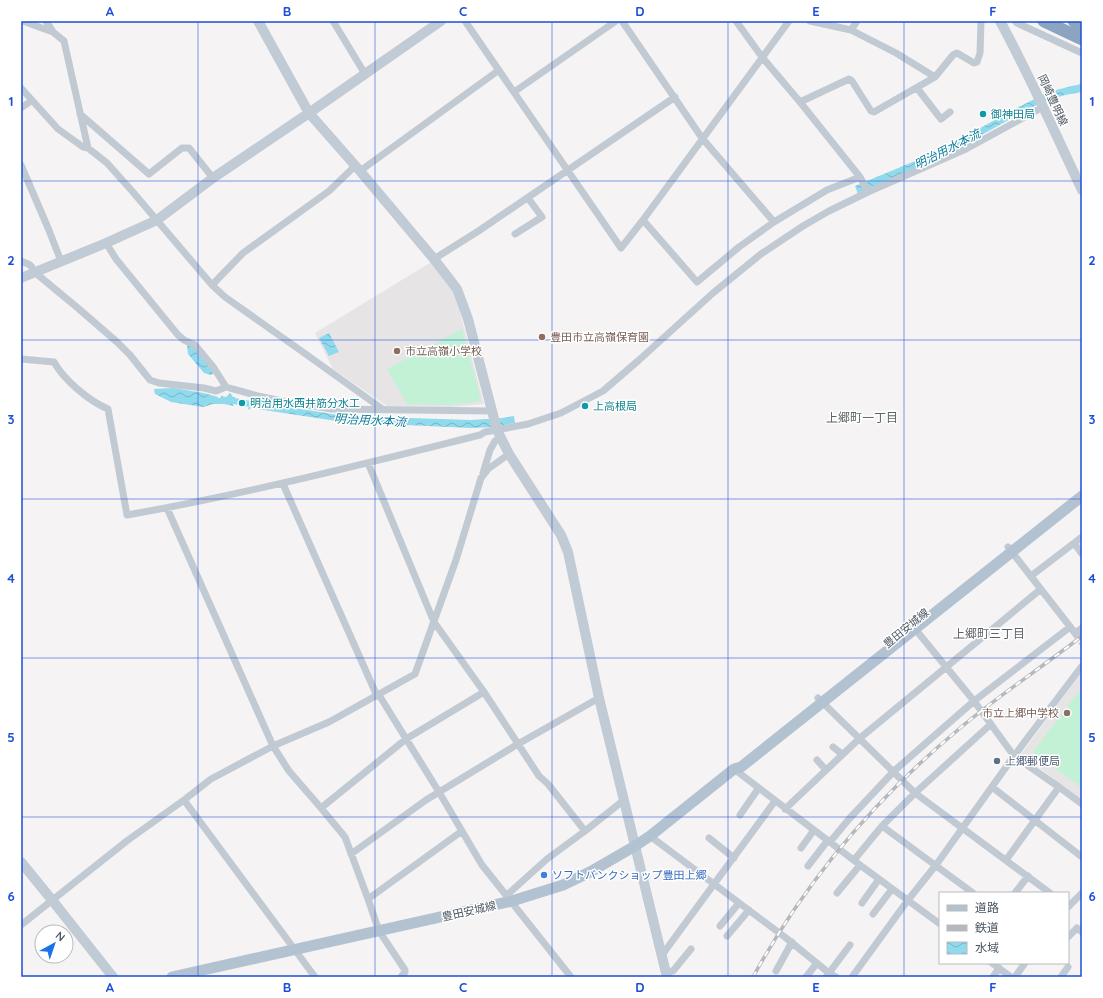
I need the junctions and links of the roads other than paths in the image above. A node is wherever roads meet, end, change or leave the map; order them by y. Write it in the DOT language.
graph roads {
  1 [pos="24,21"];
  2 [pos="46,21"];
  3 [pos="258,21"];
  4 [pos="333,21"];
  5 [pos="441,21"];
  6 [pos="465,21"];
  7 [pos="616,21"];
  8 [pos="622,21"];
  9 [pos="736,21"];
  10 [pos="789,21"];
  11 [pos="810,21"];
  12 [pos="857,21"];
  13 [pos="981,21"];
  14 [pos="1000,21"];
  15 [pos="1016,21"];
  16 [pos="1044,21"];
  17 [pos="1074,21"];
  18 [pos="1082,25"];
  19 [pos="851,30"];
  20 [pos="53,32"];
  21 [pos="1082,39"];
  22 [pos="1082,52"];
  23 [pos="762,57"];
  24 [pos="499,70"];
  25 [pos="365,74"];
  26 [pos="935,77"];
  27 [pos="21,88"];
  28 [pos="917,88"];
  29 [pos="514,92"];
  30 [pos="675,98"];
  31 [pos="32,101"];
  32 [pos="800,102"];
  33 [pos="1041,102"];
  34 [pos="21,108"];
  35 [pos="950,112"];
  36 [pos="309,113"];
  37 [pos="80,114"];
  38 [pos="702,138"];
  39 [pos="88,148"];
  40 [pos="21,165"];
  41 [pos="358,169"];
  42 [pos="568,170"];
  43 [pos="213,178"];
  44 [pos="862,179"];
  45 [pos="868,190"];
  46 [pos="1082,190"];
  47 [pos="528,198"];
  48 [pos="157,220"];
  49 [pos="643,220"];
  50 [pos="774,222"];
  51 [pos="515,234"];
  52 [pos="106,243"];
  53 [pos="434,259"];
  54 [pos="21,261"];
  55 [pos="61,261"];
  56 [pos="36,271"];
  57 [pos="21,278"];
  58 [pos="212,285"];
  59 [pos="21,359"];
  60 [pos="226,387"];
  61 [pos="381,408"];
  62 [pos="495,421"];
  63 [pos="495,441"];
  64 [pos="509,454"];
  65 [pos="368,463"];
  66 [pos="481,478"];
  67 [pos="283,484"];
  68 [pos="1082,488"];
  69 [pos="1082,496"];
  70 [pos="168,508"];
  71 [pos="1082,537"];
  72 [pos="1074,543"];
  73 [pos="1010,549"];
  74 [pos="1082,554"];
  75 [pos="1032,576"];
  76 [pos="1041,589"];
  77 [pos="434,622"];
  78 [pos="914,626"];
  79 [pos="1070,627"];
  80 [pos="1082,628"];
  81 [pos="946,666"];
  82 [pos="1082,666"];
  83 [pos="484,692"];
  84 [pos="378,695"];
  85 [pos="599,698"];
  86 [pos="821,700"];
  87 [pos="974,701"];
  88 [pos="991,724"];
  89 [pos="860,738"];
  90 [pos="406,739"];
  91 [pos="518,744"];
  92 [pos="273,746"];
  93 [pos="833,747"];
  94 [pos="842,754"];
  95 [pos="1014,756"];
  96 [pos="817,760"];
  97 [pos="734,769"];
  98 [pos="826,770"];
  99 [pos="894,771"];
  100 [pos="1059,786"];
  101 [pos="992,787"];
  102 [pos="758,788"];
  103 [pos="439,792"];
  104 [pos="915,793"];
  105 [pos="184,800"];
  106 [pos="624,800"];
  107 [pos="775,801"];
  108 [pos="1082,804"];
  109 [pos="321,808"];
  110 [pos="785,809"];
  111 [pos="740,815"];
  112 [pos="1034,820"];
  113 [pos="882,826"];
  114 [pos="962,829"];
  115 [pos="814,830"];
  116 [pos="462,831"];
  117 [pos="585,831"];
  118 [pos="650,836"];
  119 [pos="709,838"];
  120 [pos="829,841"];
  121 [pos="635,846"];
  122 [pos="801,848"];
  123 [pos="351,854"];
  124 [pos="1082,857"];
  125 [pos="734,858"];
  126 [pos="854,860"];
  127 [pos="1006,860"];
  128 [pos="21,862"];
  129 [pos="860,865"];
  130 [pos="936,865"];
  131 [pos="808,866"];
  132 [pos="1028,876"];
  133 [pos="879,879"];
  134 [pos="714,884"];
  135 [pos="892,889"];
  136 [pos="972,892"];
  137 [pos="1016,892"];
  138 [pos="1049,892"];
  139 [pos="837,893"];
  140 [pos="1082,893"];
  141 [pos="509,898"];
  142 [pos="368,899"];
  143 [pos="52,900"];
  144 [pos="908,900"];
  145 [pos="1079,901"];
  146 [pos="739,903"];
  147 [pos="862,903"];
  148 [pos="1069,906"];
  149 [pos="748,910"];
  150 [pos="873,914"];
  151 [pos="939,923"];
  152 [pos="21,925"];
  153 [pos="720,926"];
  154 [pos="379,931"];
  155 [pos="1082,932"];
  156 [pos="727,936"];
  157 [pos="1069,936"];
  158 [pos="792,942"];
  159 [pos="850,945"];
  160 [pos="691,949"];
  161 [pos="295,950"];
  162 [pos="662,956"];
  163 [pos="817,963"];
  164 [pos="993,964"];
  165 [pos="1024,964"];
  166 [pos="1068,967"];
  167 [pos="999,968"];
  168 [pos="776,971"];
  169 [pos="667,975"];
  170 [pos="828,975"];
  171 [pos="113,977"];
  172 [pos="172,977"];
  173 [pos="315,977"];
  174 [pos="401,977"];
  175 [pos="571,977"];
  176 [pos="806,977"];
  177 [pos="836,977"];
  178 [pos="852,977"];
  179 [pos="993,977"];
  180 [pos="1011,977"];
  181 [pos="1015,977"];
  182 [pos="1061,977"];
  1 -- 20 [label="street"];
  2 -- 20 [label="street"];
  3 -- 36 [label="street"];
  4 -- 25 [label="street"];
  5 -- 25 [label="street"];
  6 -- 24 [label="street"];
  7 -- 29 [label="street"];
  8 -- 30 [label="street"];
  9 -- 23 [label="street"];
  10 -- 23 [label="street"];
  11 -- 19 [label="street"];
  12 -- 19 [label="street"];
  13 -- 26 [label="street"];
  14 -- 33 [label="street, 岡崎豊明線"];
  15 -- 22 [label="street"];
  16 -- 21 [label="highway"];
  17 -- 18 [label="highway"];
  19 -- 26 [label="street"];
  20 -- 37 [label="street"];
  23 -- 32 [label="street"];
  23 -- 38 [label="street"];
  24 -- 29 [label="street"];
  24 -- 41 [label="street"];
  25 -- 36 [label="street"];
  26 -- 28 [label="street"];
  27 -- 31 [label="street"];
  28 -- 32 [label="street"];
  28 -- 35 [label="street"];
  29 -- 42 [label="street"];
  30 -- 38 [label="street"];
  30 -- 42 [label="street"];
  31 -- 34 [label="street"];
  31 -- 39 [label="street"];
  32 -- 44 [label="street"];
  33 -- 45 [label="street"];
  33 -- 46 [label="street, 岡崎豊明線"];
  36 -- 41 [label="street"];
  36 -- 43 [label="street"];
  37 -- 39 [label="street"];
  37 -- 43 [label="street"];
  38 -- 49 [label="street"];
  38 -- 50 [label="street"];
  39 -- 48 [label="street"];
  40 -- 55 [label="street"];
  41 -- 53 [label="street"];
  41 -- 58 [label="street"];
  42 -- 47 [label="street"];
  42 -- 49 [label="street"];
  43 -- 48 [label="street"];
  44 -- 45 [label="street"];
  44 -- 50 [label="street"];
  45 -- 62 [label="street"];
  47 -- 51 [label="street"];
  47 -- 53 [label="street"];
  48 -- 52 [label="street"];
  48 -- 58 [label="street"];
  49 -- 50 [label="street"];
  52 -- 55 [label="street"];
  52 -- 60 [label="street"];
  53 -- 62 [label="street"];
  54 -- 56 [label="street"];
  55 -- 56 [label="street"];
  56 -- 57 [label="street"];
  56 -- 60 [label="street"];
  58 -- 61 [label="street"];
  59 -- 70 [label="street"];
  60 -- 61 [label="street"];
  61 -- 62 [label="street"];
  62 -- 64 [label="street"];
  62 -- 65 [label="street"];
  63 -- 66 [label="street"];
  64 -- 66 [label="street"];
  64 -- 85 [label="street"];
  65 -- 67 [label="street"];
  65 -- 77 [label="street"];
  66 -- 77 [label="street"];
  67 -- 70 [label="street"];
  67 -- 84 [label="street"];
  68 -- 73 [label="main road, 豊田安城線"];
  69 -- 73 [label="main road, 豊田安城線"];
  70 -- 92 [label="street"];
  71 -- 72 [label="street"];
  72 -- 74 [label="street"];
  72 -- 75 [label="street"];
  73 -- 75 [label="street"];
  73 -- 78 [label="main road, 豊田安城線"];
  75 -- 76 [label="street"];
  76 -- 79 [label="street"];
  76 -- 81 [label="street"];
  77 -- 83 [label="street"];
  77 -- 84 [label="street"];
  78 -- 81 [label="street"];
  78 -- 86 [label="main road, 豊田安城線"];
  79 -- 80 [label="street"];
  79 -- 87 [label="street"];
  81 -- 87 [label="street"];
  81 -- 89 [label="street"];
  82 -- 95 [label="street"];
  83 -- 90 [label="street"];
  83 -- 91 [label="street"];
  84 -- 90 [label="street"];
  84 -- 92 [label="street"];
  85 -- 91 [label="street"];
  85 -- 106 [label="street"];
  86 -- 89 [label="street"];
  86 -- 97 [label="main road, 豊田安城線"];
  87 -- 88 [label="street"];
  87 -- 99 [label="street"];
  88 -- 95 [label="street"];
  88 -- 104 [label="street"];
  89 -- 94 [label="street"];
  89 -- 99 [label="street"];
  90 -- 103 [label="street"];
  90 -- 109 [label="street"];
  91 -- 103 [label="street"];
  91 -- 117 [label="street"];
  92 -- 105 [label="street"];
  92 -- 109 [label="street"];
  93 -- 94 [label="street"];
  94 -- 98 [label="street"];
  95 -- 100 [label="street"];
  95 -- 101 [label="street"];
  96 -- 98 [label="street"];
  97 -- 102 [label="street"];
  97 -- 118 [label="main road, 豊田安城線"];
  98 -- 110 [label="street"];
  99 -- 104 [label="street"];
  99 -- 120 [label="street"];
  100 -- 108 [label="street"];
  100 -- 112 [label="street"];
  101 -- 112 [label="street"];
  101 -- 114 [label="street"];
  102 -- 107 [label="street"];
  102 -- 111 [label="street"];
  103 -- 116 [label="street"];
  103 -- 123 [label="street"];
  104 -- 113 [label="street"];
  104 -- 114 [label="street"];
  105 -- 143 [label="street"];
  105 -- 161 [label="street"];
  106 -- 117 [label="street"];
  106 -- 121 [label="street"];
  107 -- 110 [label="street"];
  107 -- 125 [label="street"];
  109 -- 123 [label="street"];
  110 -- 115 [label="street"];
  112 -- 124 [label="street"];
  112 -- 127 [label="street"];
  113 -- 126 [label="street"];
  113 -- 130 [label="street"];
  114 -- 127 [label="street"];
  114 -- 130 [label="street"];
  115 -- 120 [label="street"];
  115 -- 122 [label="street"];
  116 -- 141 [label="street"];
  116 -- 142 [label="street"];
  117 -- 141 [label="street"];
  118 -- 121 [label="main road, 豊田安城線"];
  118 -- 134 [label="street"];
  119 -- 125 [label="street"];
  120 -- 126 [label="street"];
  120 -- 131 [label="street"];
  121 -- 141 [label="main road, 豊田安城線"];
  121 -- 162 [label="street"];
  123 -- 142 [label="street"];
  125 -- 134 [label="street"];
  126 -- 129 [label="street"];
  127 -- 132 [label="street"];
  128 -- 143 [label="street"];
  129 -- 133 [label="street"];
  129 -- 139 [label="street"];
  130 -- 136 [label="street"];
  130 -- 144 [label="street"];
  132 -- 137 [label="street"];
  132 -- 138 [label="street"];
  133 -- 135 [label="street"];
  133 -- 147 [label="street"];
  134 -- 146 [label="street"];
  134 -- 162 [label="street"];
  135 -- 144 [label="street"];
  135 -- 150 [label="street"];
  140 -- 145 [label="street"];
  141 -- 154 [label="main road, 豊田安城線"];
  141 -- 175 [label="street"];
  142 -- 154 [label="street"];
  143 -- 152 [label="street"];
  143 -- 171 [label="street"];
  144 -- 151 [label="street"];
  144 -- 178 [label="street"];
  145 -- 148 [label="street"];
  146 -- 149 [label="street"];
  146 -- 153 [label="street"];
  149 -- 156 [label="street"];
  149 -- 158 [label="street"];
  154 -- 161 [label="main road, 豊田安城線"];
  154 -- 174 [label="street"];
  155 -- 157 [label="street"];
  158 -- 163 [label="street"];
  158 -- 168 [label="street"];
  159 -- 170 [label="street"];
  160 -- 169 [label="street"];
  161 -- 172 [label="main road, 豊田安城線"];
  161 -- 173 [label="street"];
  162 -- 169 [label="street"];
  163 -- 170 [label="street"];
  163 -- 176 [label="street"];
  164 -- 167 [label="street"];
  165 -- 181 [label="street"];
  166 -- 182 [label="street"];
  167 -- 179 [label="street"];
  167 -- 180 [label="street"];
  170 -- 177 [label="street"];
}
